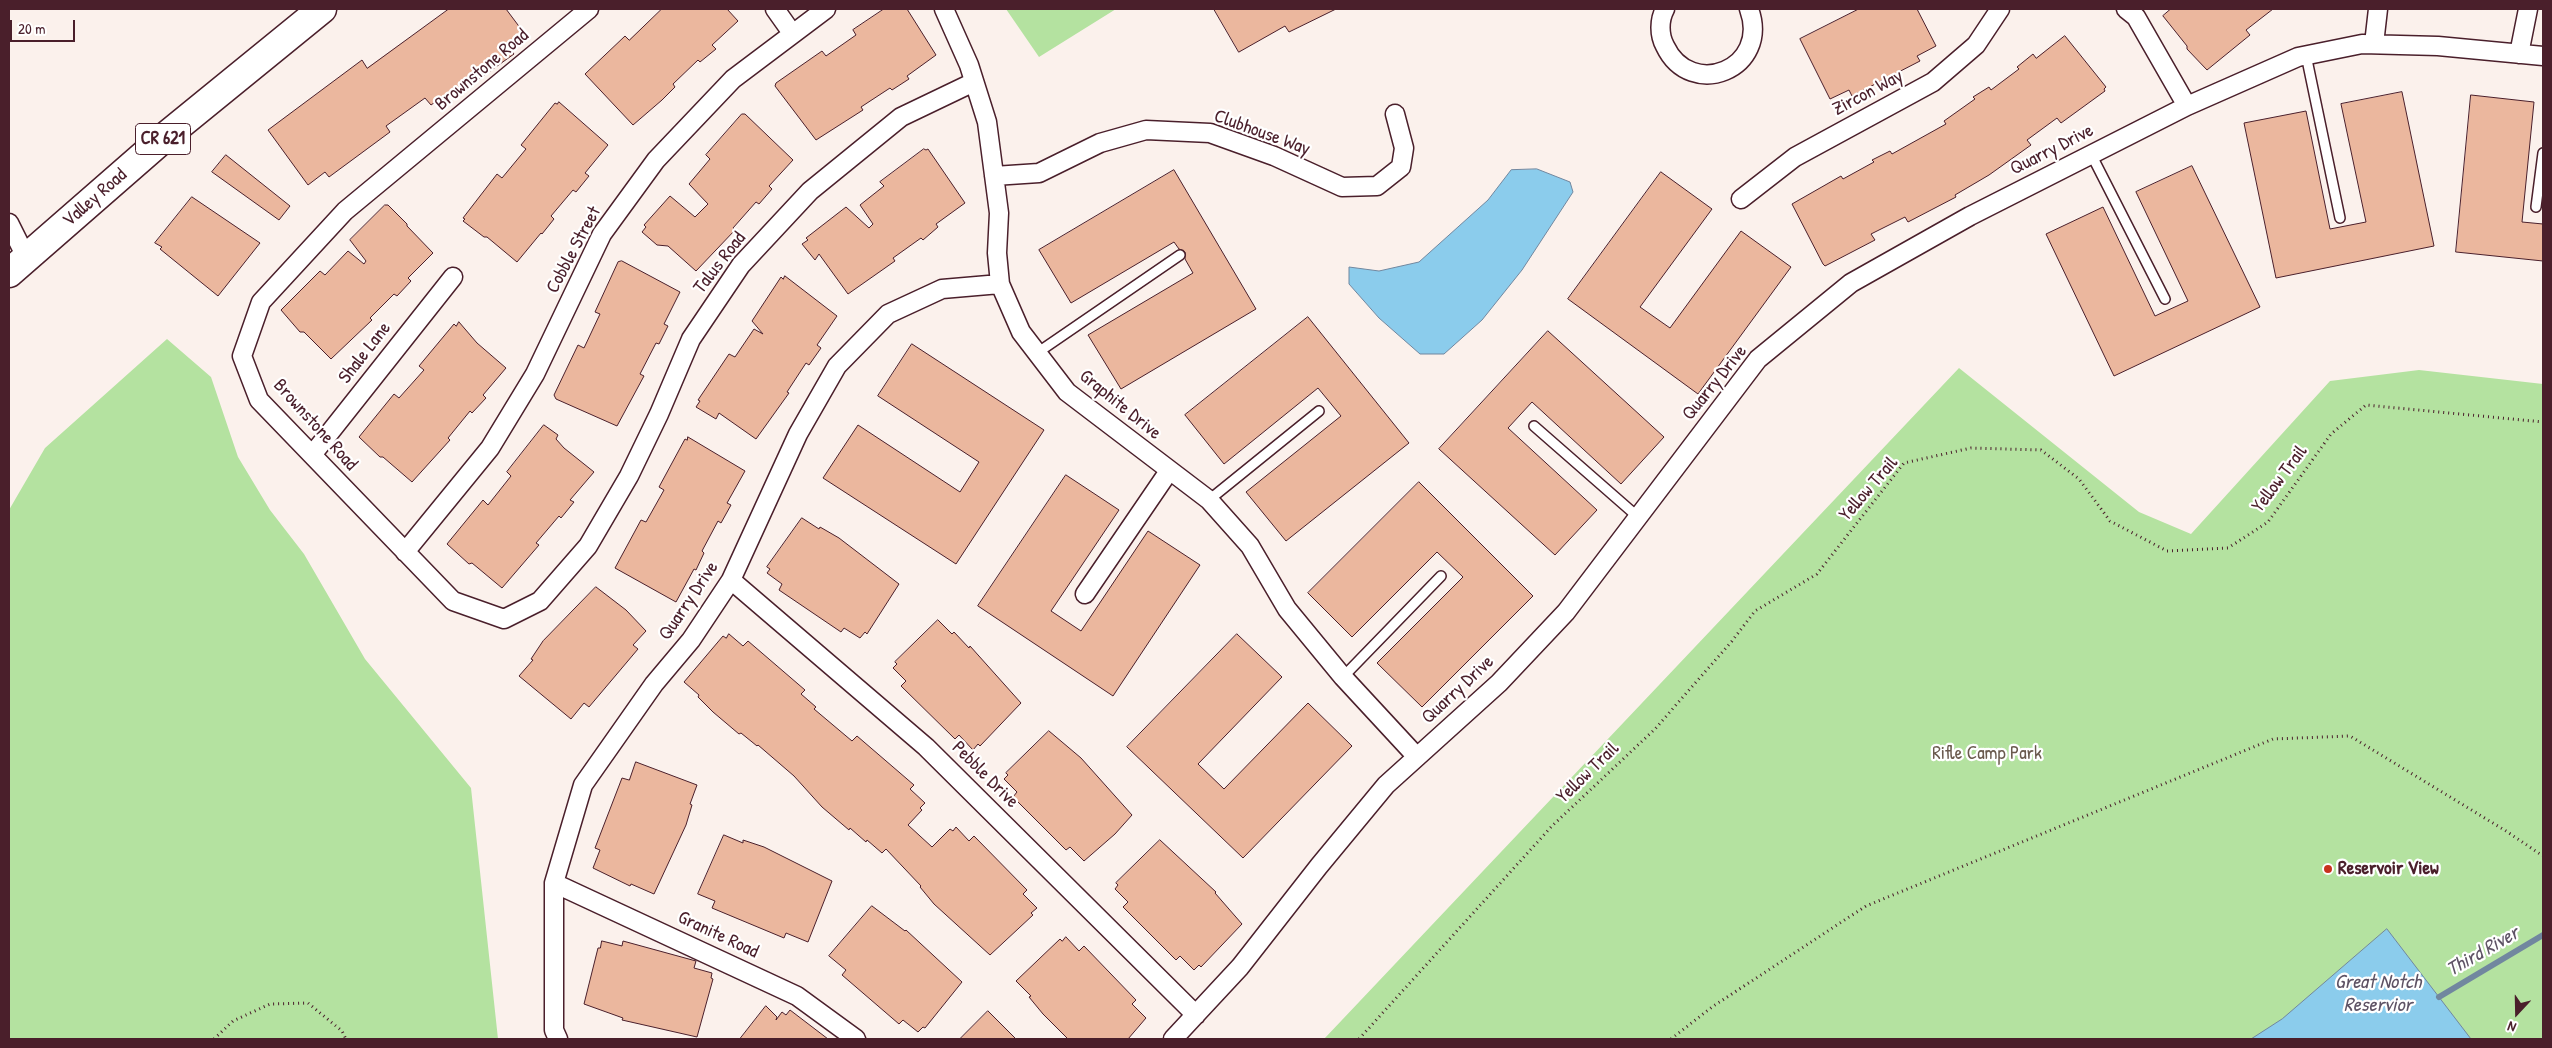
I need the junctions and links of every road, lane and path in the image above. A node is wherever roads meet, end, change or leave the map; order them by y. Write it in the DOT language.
graph roads {
  1 [pos="322,9"];
  2 [pos="589,9"];
  3 [pos="774,9"];
  4 [pos="826,9"];
  5 [pos="944,9"];
  6 [pos="1665,9"];
  7 [pos="1751,9"];
  8 [pos="2000,9"];
  9 [pos="2126,9"];
  10 [pos="2378,9"];
  11 [pos="2528,9"];
  12 [pos="792,33"];
  13 [pos="2374,44"];
  14 [pos="2520,54"];
  15 [pos="2306,55"];
  16 [pos="2543,56"];
  17 [pos="974,82"];
  18 [pos="2187,106"];
  19 [pos="1396,114"];
  20 [pos="2543,153"];
  21 [pos="2091,154"];
  22 [pos="994,176"];
  23 [pos="1740,199"];
  24 [pos="2536,207"];
  25 [pos="2340,218"];
  26 [pos="9,223"];
  27 [pos="1180,255"];
  28 [pos="17,265"];
  29 [pos="453,277"];
  30 [pos="1000,284"];
  31 [pos="2165,299"];
  32 [pos="1037,353"];
  33 [pos="1319,411"];
  34 [pos="2543,422"];
  35 [pos="1534,426"];
  36 [pos="312,455"];
  37 [pos="1169,471"];
  38 [pos="1209,500"];
  39 [pos="1638,517"];
  40 [pos="588,546"];
  41 [pos="405,552"];
  42 [pos="1441,576"];
  43 [pos="731,580"];
  44 [pos="1085,594"];
  45 [pos="1343,677"];
  46 [pos="1417,757"];
  47 [pos="2543,856"];
  48 [pos="554,882"];
  49 [pos="1196,1015"];
  50 [pos="214,1039"];
  51 [pos="346,1039"];
  52 [pos="558,1039"];
  53 [pos="856,1039"];
  54 [pos="1173,1039"];
  55 [pos="1360,1039"];
  56 [pos="1670,1039"];
  1 -- 28 [label="main road, Valley Road / CR 621"];
  2 -- 36 [label="street, Brownstone Road"];
  3 -- 12 [label="street"];
  4 -- 12 [label="street, Cobble Street"];
  5 -- 17 [label="street, Graphite Drive"];
  6 -- 7 [label="street"];
  8 -- 23 [label="street, Zircon Way"];
  9 -- 18 [label="street"];
  10 -- 13 [label="street"];
  11 -- 14 [label="street"];
  12 -- 41 [label="street, Cobble Street"];
  13 -- 14 [label="street, Quarry Drive"];
  13 -- 15 [label="street, Quarry Drive"];
  14 -- 16 [label="street, Quarry Drive"];
  15 -- 18 [label="street, Quarry Drive"];
  15 -- 25 [label="lane"];
  17 -- 22 [label="street, Graphite Drive"];
  17 -- 40 [label="street, Talus Road"];
  18 -- 21 [label="street, Quarry Drive"];
  19 -- 22 [label="street, Clubhouse Way"];
  20 -- 24 [label="lane"];
  21 -- 31 [label="lane"];
  21 -- 39 [label="street, Quarry Drive"];
  22 -- 30 [label="street, Graphite Drive"];
  26 -- 28 [label="street"];
  27 -- 32 [label="lane"];
  29 -- 36 [label="street, Shale Lane"];
  30 -- 32 [label="street, Graphite Drive"];
  30 -- 43 [label="street, Quarry Drive"];
  32 -- 37 [label="street, Graphite Drive"];
  33 -- 38 [label="lane"];
  34 -- 55 [label="path, Yellow Trail"];
  35 -- 39 [label="lane"];
  36 -- 41 [label="street, Brownstone Road"];
  37 -- 38 [label="street, Graphite Drive"];
  37 -- 44 [label="street"];
  38 -- 45 [label="street, Graphite Drive"];
  39 -- 46 [label="street, Quarry Drive"];
  40 -- 41 [label="street, Brownstone Road"];
  42 -- 45 [label="lane"];
  43 -- 48 [label="street, Quarry Drive"];
  43 -- 49 [label="street, Pebble Drive"];
  45 -- 46 [label="street, Graphite Drive"];
  46 -- 49 [label="street, Quarry Drive"];
  47 -- 56 [label="path"];
  48 -- 52 [label="street, Quarry Drive"];
  48 -- 53 [label="street, Granite Road"];
  49 -- 54 [label="street, Quarry Drive"];
  50 -- 51 [label="path"];
}
